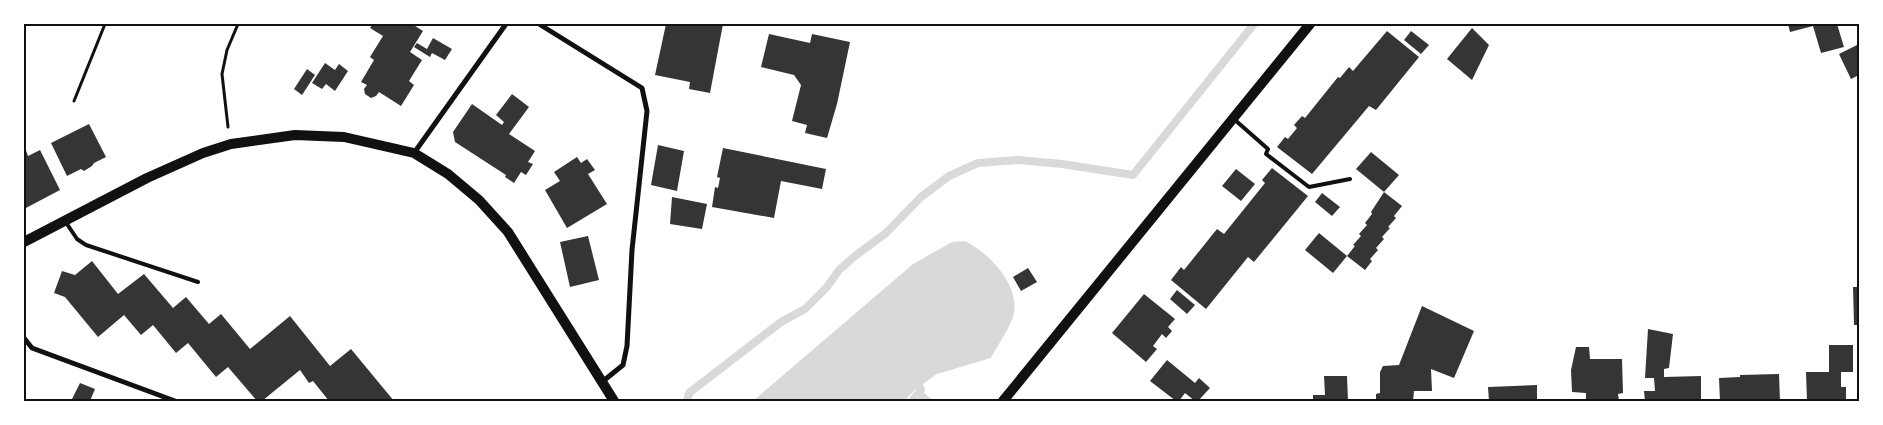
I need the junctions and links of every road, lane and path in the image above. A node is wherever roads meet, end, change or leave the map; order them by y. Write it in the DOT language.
graph roads {
  1 [pos="105,24"];
  2 [pos="238,24"];
  3 [pos="506,24"];
  4 [pos="539,24"];
  5 [pos="1310,24"];
  6 [pos="74,101"];
  7 [pos="1233,118"];
  8 [pos="231,144"];
  9 [pos="414,154"];
  10 [pos="1350,179"];
  11 [pos="64,221"];
  12 [pos="24,242"];
  13 [pos="198,282"];
  14 [pos="24,338"];
  15 [pos="602,382"];
  16 [pos="175,401"];
  17 [pos="614,401"];
  18 [pos="1002,401"];
  1 -- 6 [label="path"];
  2 -- 8 [label="path"];
  3 -- 9 [label="street"];
  4 -- 15 [label="street"];
  5 -- 7 [label="main road"];
  7 -- 10 [label="lane"];
  7 -- 18 [label="main road"];
  8 -- 9 [label="main road"];
  8 -- 11 [label="main road"];
  9 -- 15 [label="main road"];
  11 -- 12 [label="main road"];
  11 -- 13 [label="lane"];
  14 -- 16 [label="street"];
  15 -- 17 [label="main road"];
}
